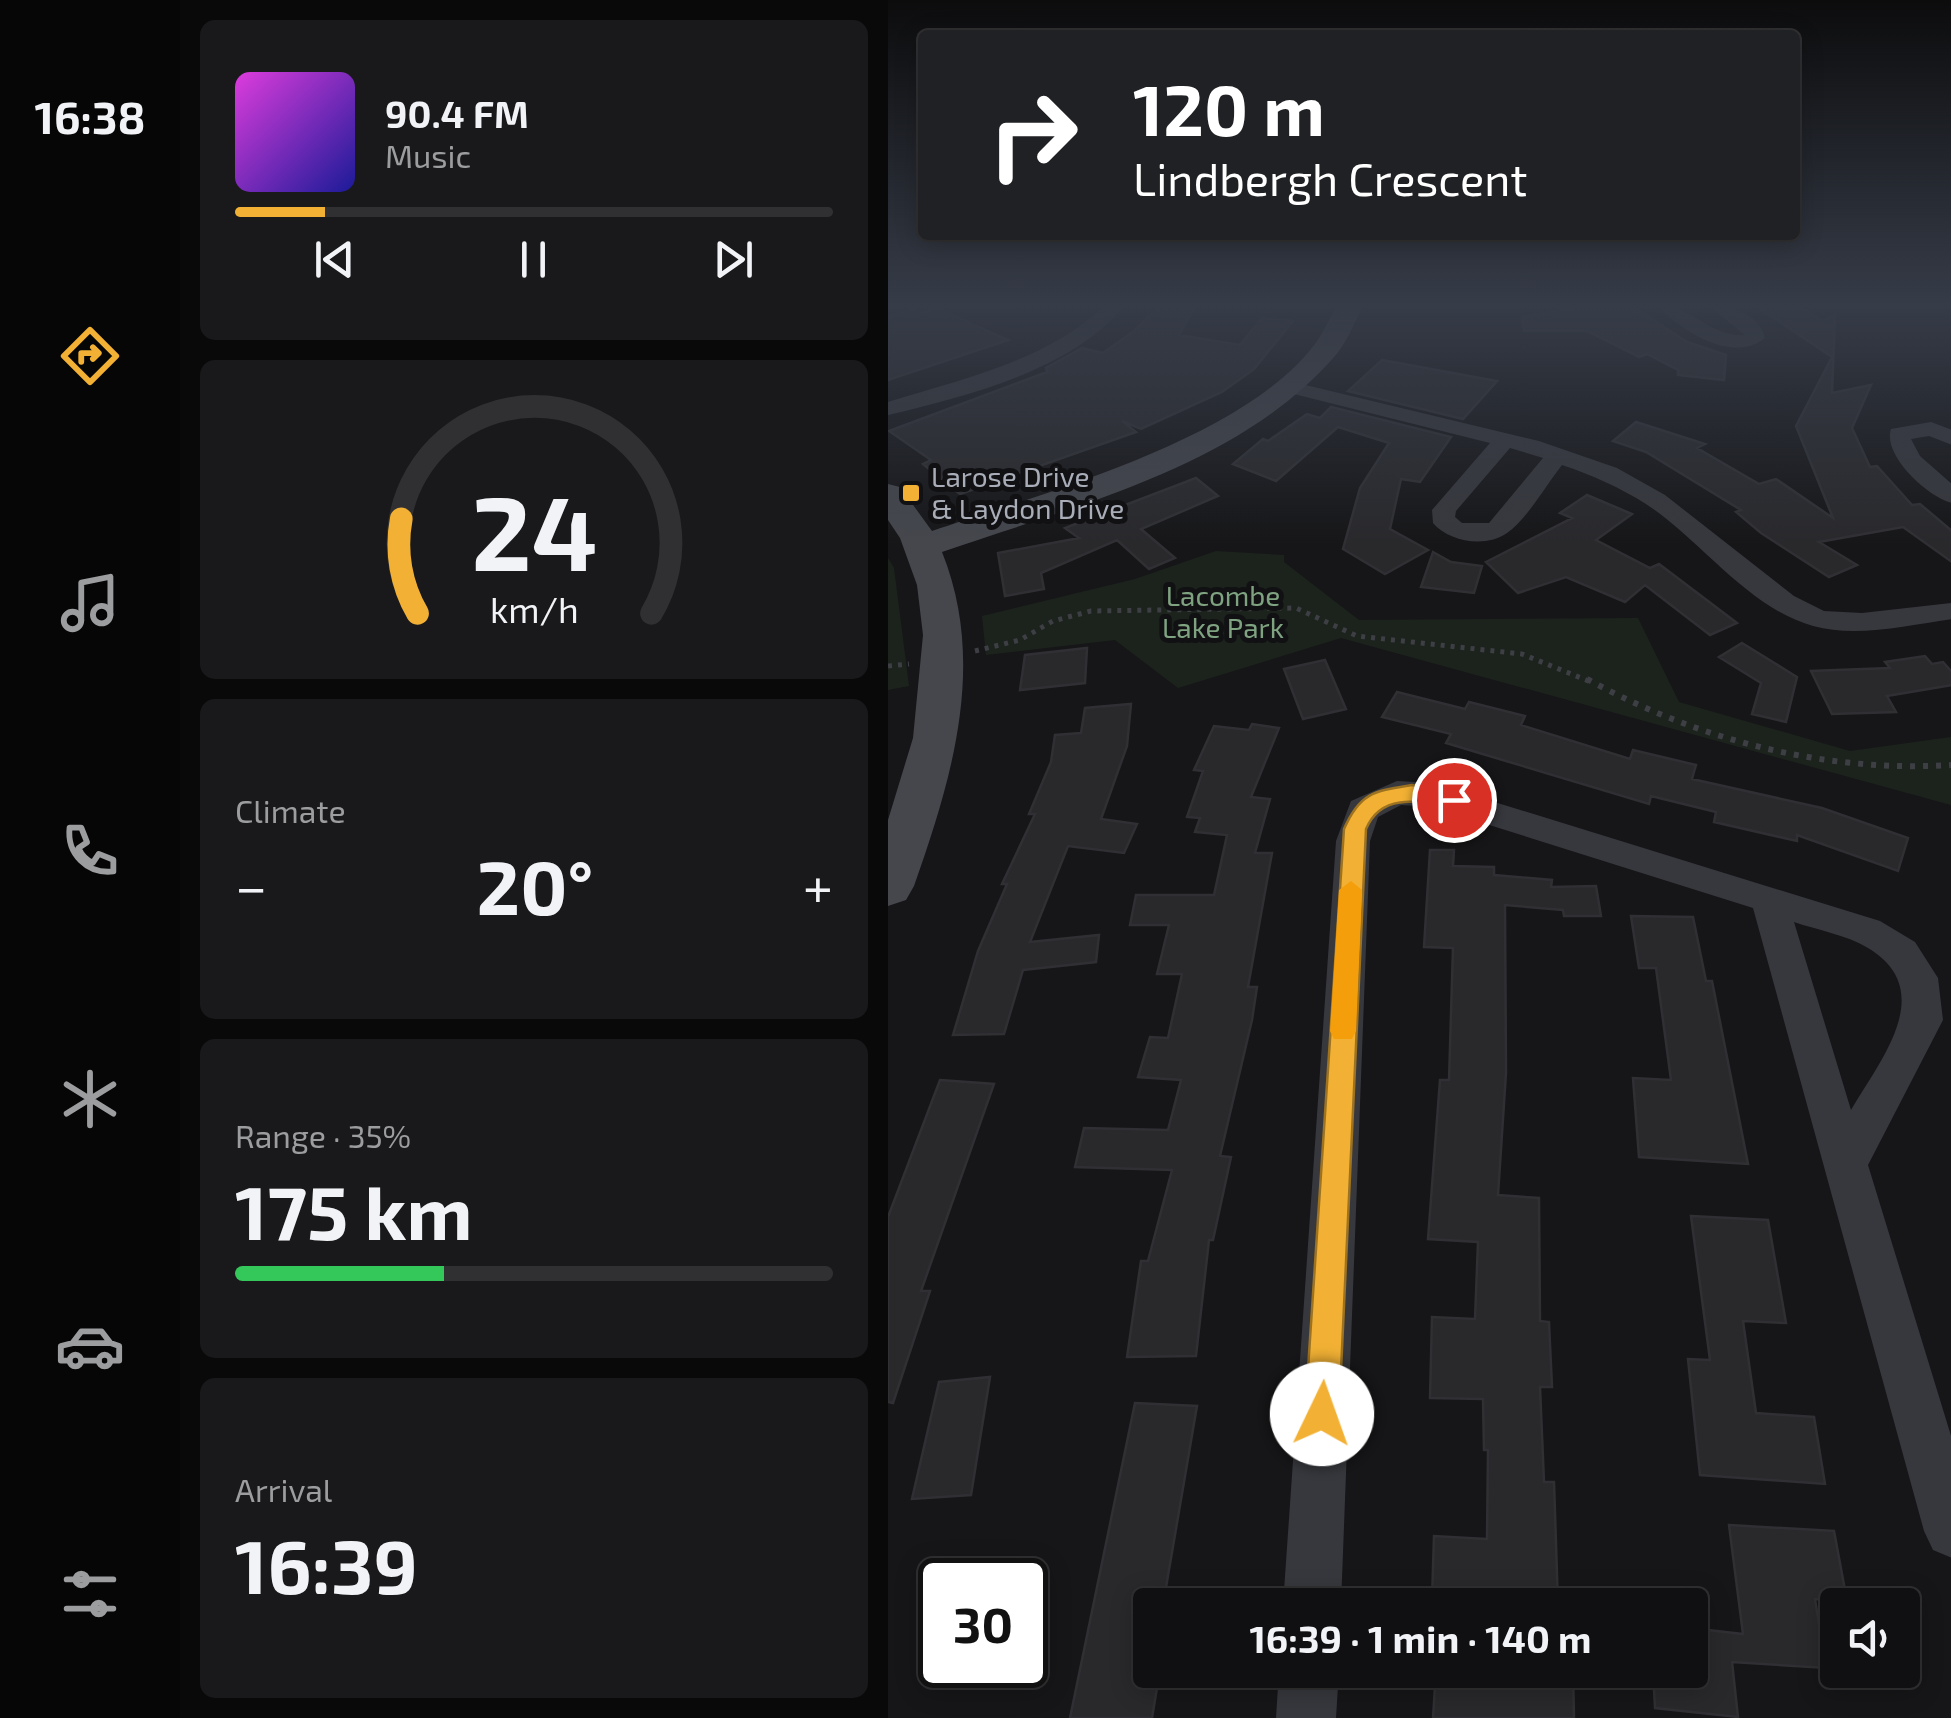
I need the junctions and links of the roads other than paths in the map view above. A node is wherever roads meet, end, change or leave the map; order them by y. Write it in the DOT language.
graph roads {
  1 [pos="957,384"];
  2 [pos="1292,384"];
  3 [pos="1289,387"];
  4 [pos="888,409"];
  5 [pos="1952,438"];
  6 [pos="1504,440"];
  7 [pos="1558,454"];
  8 [pos="888,494"];
  9 [pos="1952,496"];
  10 [pos="922,547"];
  11 [pos="1952,611"];
  12 [pos="888,886"];
  13 [pos="1769,900"];
  14 [pos="1846,1163"];
  15 [pos="1952,1531"];
  16 [pos="1313,1588"];
  17 [pos="1307,1688"];
  18 [pos="1306,1718"];
  1 -- 4 [label="street"];
  2 -- 3 [label="street"];
  3 -- 6 [label="street"];
  3 -- 10 [label="street"];
  5 -- 9 [label="street"];
  6 -- 7 [label="street"];
  6 -- 7 [label="street"];
  7 -- 11 [label="street"];
  8 -- 10 [label="street"];
  10 -- 12 [label="street"];
  13 -- 14 [label="street"];
  13 -- 14 [label="street"];
  13 -- 16 [label="street"];
  14 -- 15 [label="street"];
  17 -- 18 [label="street"];
}
